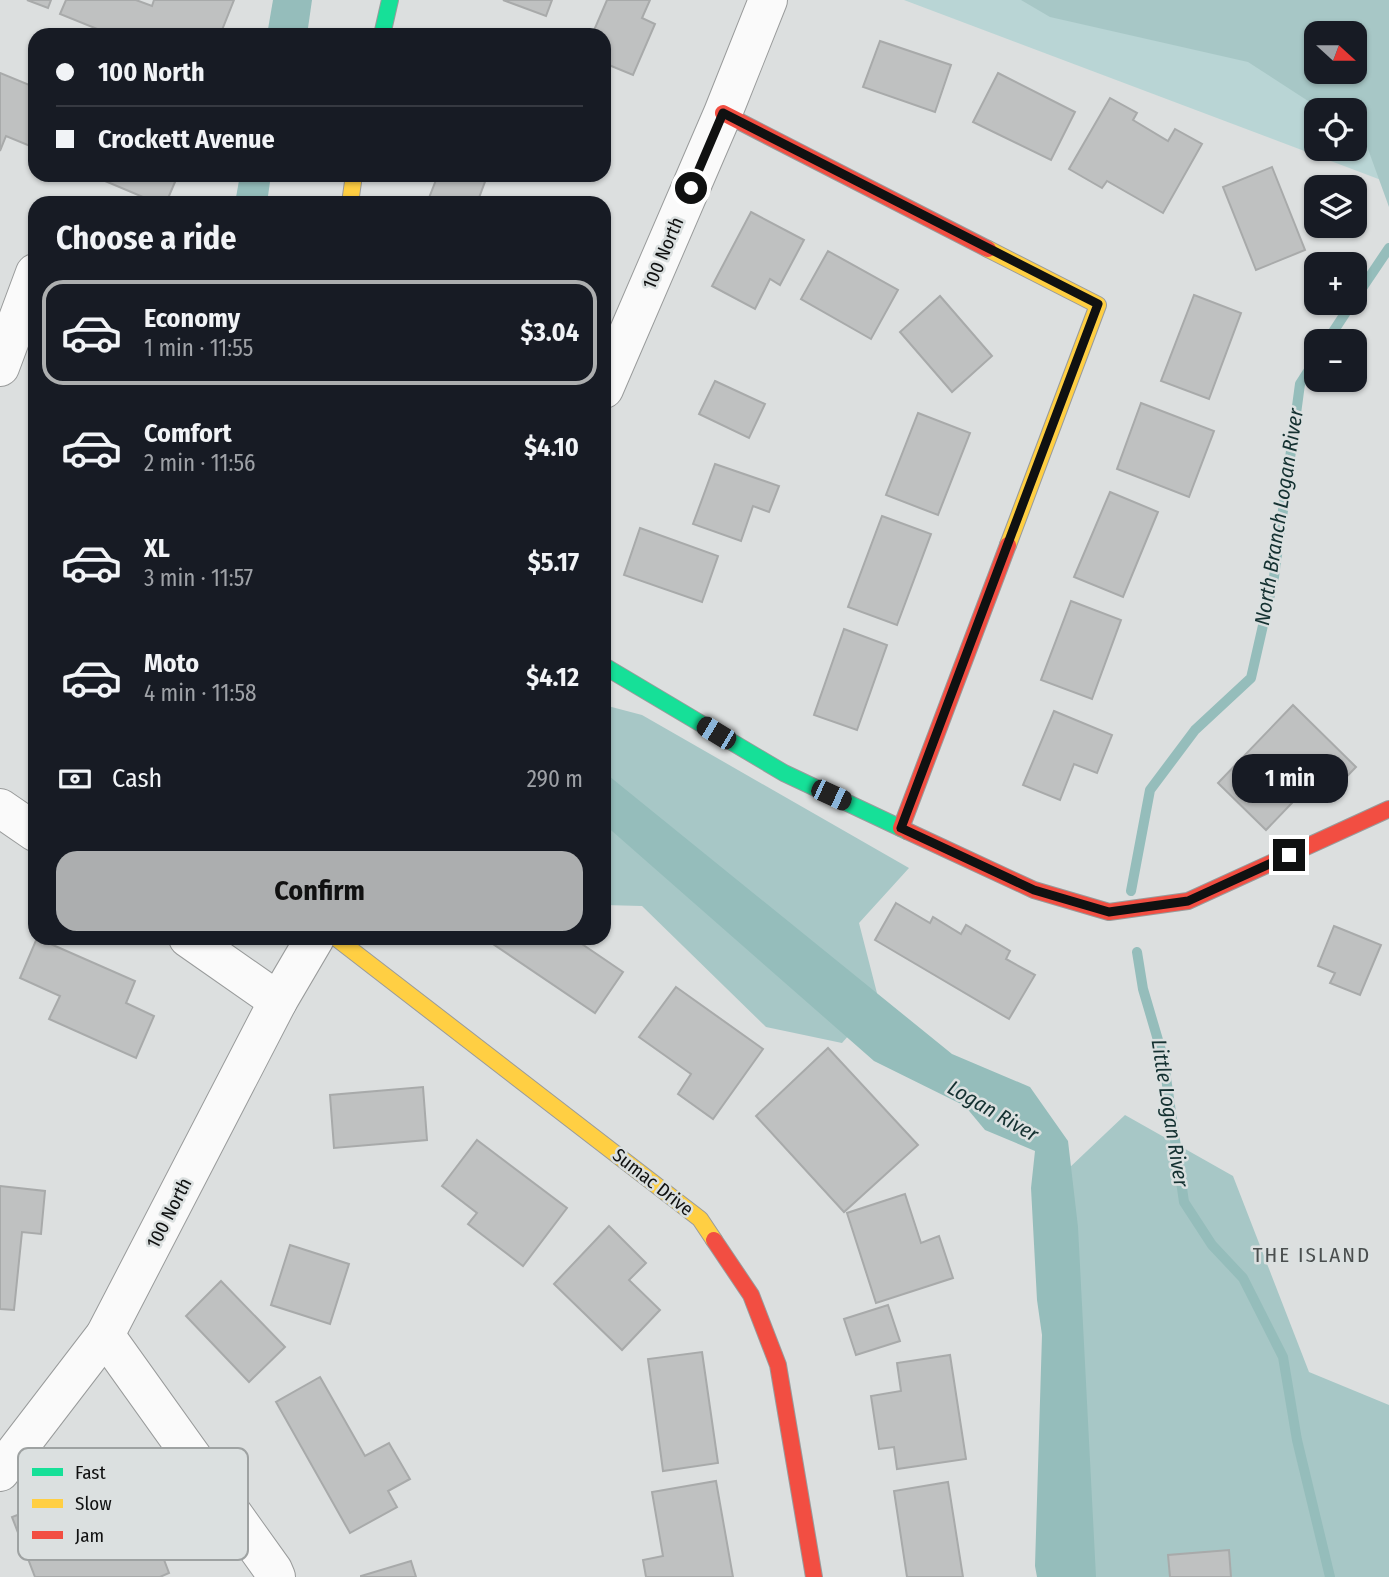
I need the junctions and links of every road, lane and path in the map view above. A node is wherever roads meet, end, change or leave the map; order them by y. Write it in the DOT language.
graph roads {
  1 [pos="390,0"];
  2 [pos="768,0"];
  3 [pos="384,28"];
  4 [pos="723,113"];
  5 [pos="28,292"];
  6 [pos="0,367"];
  7 [pos="611,373"];
  8 [pos="611,670"];
  9 [pos="0,808"];
  10 [pos="1389,809"];
  11 [pos="28,827"];
  12 [pos="901,828"];
  13 [pos="198,945"];
  14 [pos="311,945"];
  15 [pos="345,945"];
  16 [pos="278,1000"];
  17 [pos="106,1335"];
  18 [pos="19,1448"];
  19 [pos="187,1448"];
  20 [pos="18,1449"];
  21 [pos="0,1472"];
  22 [pos="248,1534"];
  23 [pos="276,1577"];
  24 [pos="814,1577"];
  1 -- 3 [label="street"];
  2 -- 4 [label="street, 100 North"];
  4 -- 7 [label="street, 100 North"];
  4 -- 12 [label="street"];
  5 -- 6 [label="street"];
  8 -- 12 [label="street"];
  9 -- 11 [label="street"];
  10 -- 12 [label="street"];
  13 -- 16 [label="street"];
  14 -- 16 [label="street, 100 North"];
  15 -- 24 [label="street, Sumac Drive"];
  16 -- 17 [label="street, 100 North"];
  17 -- 18 [label="street, 100 North"];
  17 -- 19 [label="street"];
  20 -- 21 [label="street, 100 North"];
  22 -- 23 [label="street"];
}
